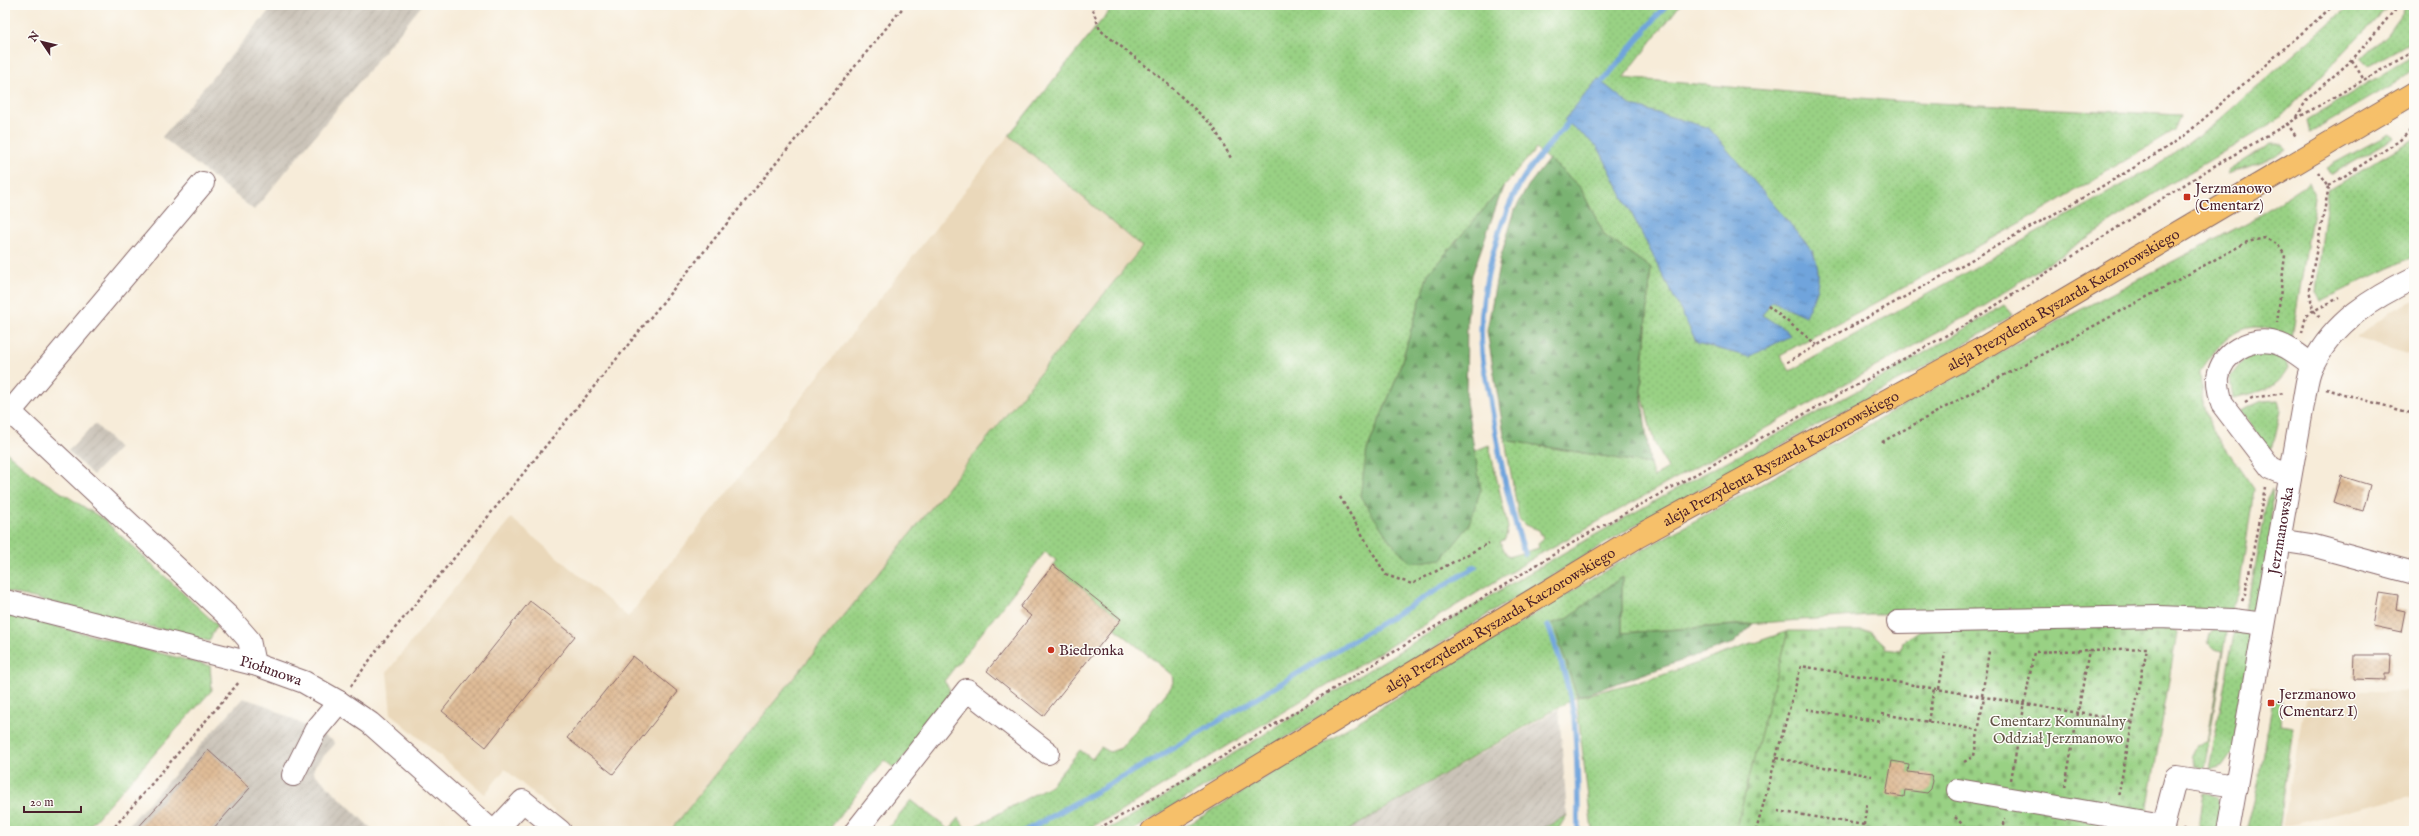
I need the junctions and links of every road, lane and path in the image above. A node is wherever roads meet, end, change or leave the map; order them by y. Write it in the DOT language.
graph roads {
  1 [pos="905,5"];
  2 [pos="1088,5"];
  3 [pos="2334,5"];
  4 [pos="2399,5"];
  5 [pos="2414,51"];
  6 [pos="2352,60"];
  7 [pos="2364,80"];
  8 [pos="2414,93"];
  9 [pos="2297,118"];
  10 [pos="2414,127"];
  11 [pos="1232,160"];
  12 [pos="203,183"];
  13 [pos="2414,278"];
  14 [pos="2344,296"];
  15 [pos="1768,306"];
  16 [pos="2313,310"];
  17 [pos="2335,331"];
  18 [pos="2301,336"];
  19 [pos="2274,343"];
  20 [pos="1817,345"];
  21 [pos="1787,362"];
  22 [pos="2303,381"];
  23 [pos="2238,405"];
  24 [pos="7,410"];
  25 [pos="2414,414"];
  26 [pos="1882,442"];
  27 [pos="2290,476"];
  28 [pos="2266,481"];
  29 [pos="1340,497"];
  30 [pos="2279,540"];
  31 [pos="1489,543"];
  32 [pos="2414,573"];
  33 [pos="5,601"];
  34 [pos="2233,620"];
  35 [pos="1898,622"];
  36 [pos="2264,624"];
  37 [pos="1989,650"];
  38 [pos="2088,650"];
  39 [pos="1945,653"];
  40 [pos="254,664"];
  41 [pos="1934,688"];
  42 [pos="1939,689"];
  43 [pos="1983,696"];
  44 [pos="339,702"];
  45 [pos="2024,704"];
  46 [pos="1806,709"];
  47 [pos="2078,713"];
  48 [pos="1882,714"];
  49 [pos="1881,722"];
  50 [pos="1928,722"];
  51 [pos="2132,722"];
  52 [pos="1978,730"];
  53 [pos="1048,753"];
  54 [pos="1776,758"];
  55 [pos="1964,762"];
  56 [pos="293,775"];
  57 [pos="1872,776"];
  58 [pos="2236,786"];
  59 [pos="1958,790"];
  60 [pos="2008,798"];
  61 [pos="1867,803"];
  62 [pos="2061,807"];
  63 [pos="1778,811"];
  64 [pos="2115,816"];
  65 [pos="1955,818"];
  66 [pos="1864,825"];
  67 [pos="2163,828"];
  68 [pos="111,831"];
  69 [pos="492,831"];
  70 [pos="495,831"];
  71 [pos="560,831"];
  72 [pos="856,831"];
  73 [pos="1094,831"];
  74 [pos="1152,831"];
  75 [pos="1756,831"];
  76 [pos="1863,831"];
  77 [pos="1960,831"];
  78 [pos="2228,831"];
  1 -- 44 [label="path"];
  2 -- 11 [label="path"];
  3 -- 20 [label="path"];
  4 -- 6 [label="path"];
  5 -- 7 [label="path"];
  6 -- 7 [label="path"];
  6 -- 9 [label="path"];
  7 -- 9 [label="path"];
  8 -- 74 [label="main road, aleja Prezydenta Ryszarda Kaczorowskiego"];
  9 -- 73 [label="path"];
  10 -- 16 [label="path"];
  12 -- 24 [label="street"];
  13 -- 17 [label="street, Jerzmanowska"];
  14 -- 16 [label="path"];
  15 -- 20 [label="path"];
  16 -- 17 [label="path"];
  16 -- 18 [label="path"];
  17 -- 22 [label="street, Jerzmanowska"];
  19 -- 22 [label="street"];
  19 -- 26 [label="path"];
  19 -- 27 [label="street"];
  20 -- 21 [label="path"];
  22 -- 23 [label="path"];
  22 -- 25 [label="path"];
  22 -- 27 [label="street, Jerzmanowska"];
  24 -- 40 [label="street"];
  27 -- 30 [label="street, Jerzmanowska"];
  28 -- 34 [label="path"];
  29 -- 31 [label="path"];
  30 -- 32 [label="street"];
  30 -- 36 [label="street, Jerzmanowska"];
  33 -- 40 [label="street, Piołunowa"];
  34 -- 35 [label="street"];
  34 -- 36 [label="street"];
  36 -- 58 [label="street, Jerzmanowska"];
  37 -- 43 [label="path"];
  38 -- 45 [label="path"];
  38 -- 47 [label="path"];
  38 -- 51 [label="path"];
  39 -- 42 [label="path"];
  40 -- 44 [label="street, Piołunowa"];
  40 -- 68 [label="path"];
  41 -- 42 [label="path"];
  41 -- 50 [label="path"];
  41 -- 54 [label="path"];
  42 -- 43 [label="path"];
  43 -- 45 [label="path"];
  43 -- 52 [label="path"];
  44 -- 56 [label="street"];
  44 -- 69 [label="street, Piołunowa"];
  45 -- 47 [label="path"];
  45 -- 60 [label="path"];
  46 -- 49 [label="path"];
  47 -- 51 [label="path"];
  47 -- 62 [label="path"];
  48 -- 50 [label="path"];
  50 -- 52 [label="path"];
  51 -- 64 [label="path"];
  52 -- 55 [label="path"];
  53 -- 72 [label="street"];
  54 -- 57 [label="path"];
  54 -- 75 [label="path"];
  58 -- 67 [label="street"];
  58 -- 78 [label="street, Jerzmanowska"];
  59 -- 60 [label="street"];
  60 -- 62 [label="street"];
  61 -- 66 [label="path"];
  62 -- 64 [label="street"];
  63 -- 66 [label="path"];
  64 -- 67 [label="street"];
  65 -- 77 [label="path"];
  66 -- 76 [label="path"];
  70 -- 71 [label="street"];
}
